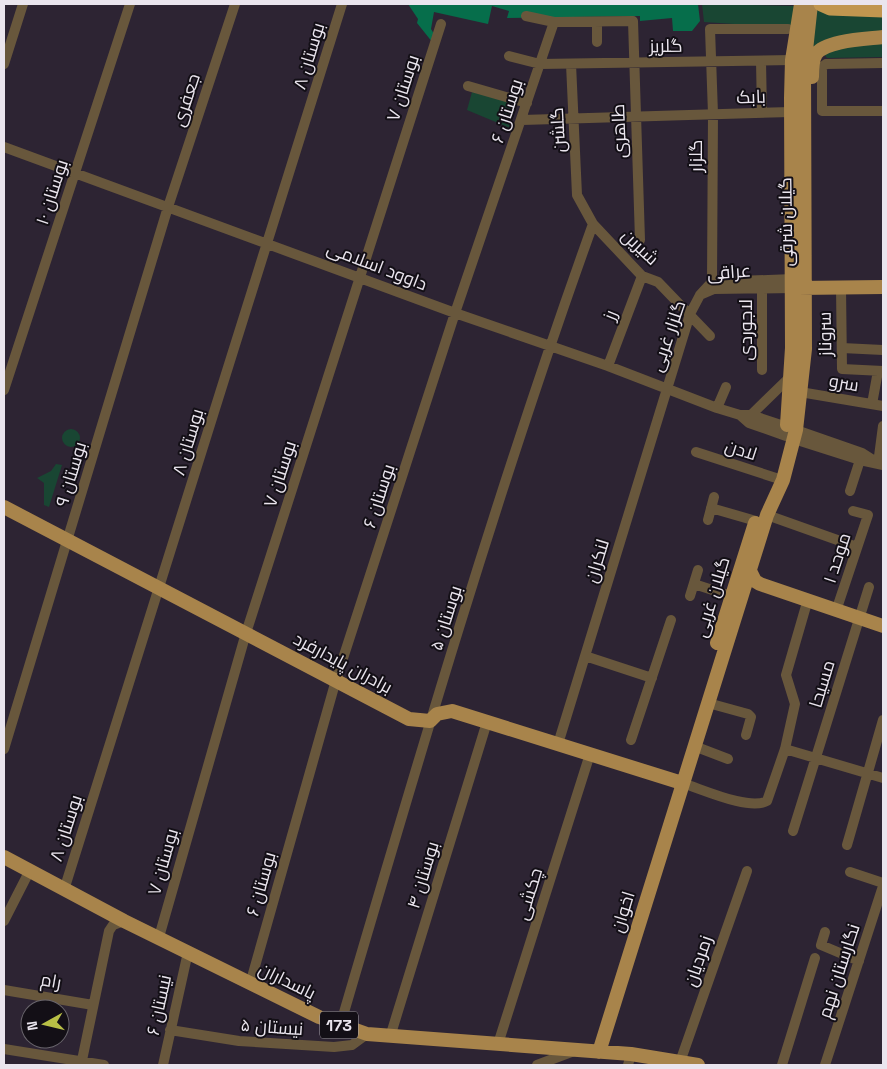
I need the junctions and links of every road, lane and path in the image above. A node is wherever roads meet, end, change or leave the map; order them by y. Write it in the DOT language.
graph roads {
  1 [pos="23,4"];
  2 [pos="130,4"];
  3 [pos="235,4"];
  4 [pos="342,4"];
  5 [pos="809,7"];
  6 [pos="883,10"];
  7 [pos="526,16"];
  8 [pos="554,22"];
  9 [pos="597,22"];
  10 [pos="441,24"];
  11 [pos="788,29"];
  12 [pos="883,37"];
  13 [pos="597,42"];
  14 [pos="509,56"];
  15 [pos="792,60"];
  16 [pos="761,61"];
  17 [pos="711,62"];
  18 [pos="634,63"];
  19 [pos="883,63"];
  20 [pos="4,64"];
  21 [pos="540,64"];
  22 [pos="571,64"];
  23 [pos="468,86"];
  24 [pos="527,103"];
  25 [pos="883,111"];
  26 [pos="791,112"];
  27 [pos="762,113"];
  28 [pos="713,114"];
  29 [pos="634,116"];
  30 [pos="573,118"];
  31 [pos="522,120"];
  32 [pos="804,124"];
  33 [pos="4,148"];
  34 [pos="75,173"];
  35 [pos="798,190"];
  36 [pos="577,195"];
  37 [pos="168,207"];
  38 [pos="592,224"];
  39 [pos="640,240"];
  40 [pos="267,243"];
  41 [pos="642,276"];
  42 [pos="360,277"];
  43 [pos="883,278"];
  44 [pos="712,282"];
  45 [pos="799,284"];
  46 [pos="883,287"];
  47 [pos="841,288"];
  48 [pos="762,289"];
  49 [pos="700,295"];
  50 [pos="455,313"];
  51 [pos="690,314"];
  52 [pos="710,336"];
  53 [pos="549,345"];
  54 [pos="842,348"];
  55 [pos="883,350"];
  56 [pos="608,366"];
  57 [pos="762,370"];
  58 [pos="881,371"];
  59 [pos="790,377"];
  60 [pos="726,387"];
  61 [pos="667,388"];
  62 [pos="4,390"];
  63 [pos="800,392"];
  64 [pos="872,404"];
  65 [pos="883,406"];
  66 [pos="717,408"];
  67 [pos="740,415"];
  68 [pos="752,415"];
  69 [pos="883,426"];
  70 [pos="791,433"];
  71 [pos="882,441"];
  72 [pos="696,452"];
  73 [pos="860,460"];
  74 [pos="881,464"];
  75 [pos="776,478"];
  76 [pos="850,491"];
  77 [pos="4,507"];
  78 [pos="853,511"];
  79 [pos="762,518"];
  80 [pos="708,520"];
  81 [pos="68,541"];
  82 [pos="857,547"];
  83 [pos="698,570"];
  84 [pos="745,573"];
  85 [pos="694,584"];
  86 [pos="869,587"];
  87 [pos="159,588"];
  88 [pos="736,592"];
  89 [pos="690,596"];
  90 [pos="806,606"];
  91 [pos="836,611"];
  92 [pos="859,619"];
  93 [pos="671,620"];
  94 [pos="883,626"];
  95 [pos="246,633"];
  96 [pos="585,656"];
  97 [pos="652,678"];
  98 [pos="336,680"];
  99 [pos="708,703"];
  100 [pos="883,720"];
  101 [pos="430,722"];
  102 [pos="487,722"];
  103 [pos="746,735"];
  104 [pos="631,740"];
  105 [pos="558,744"];
  106 [pos="694,746"];
  107 [pos="4,749"];
  108 [pos="785,749"];
  109 [pos="590,754"];
  110 [pos="728,758"];
  111 [pos="817,758"];
  112 [pos="868,773"];
  113 [pos="883,778"];
  114 [pos="680,782"];
  115 [pos="793,831"];
  116 [pos="847,845"];
  117 [pos="4,857"];
  118 [pos="747,871"];
  119 [pos="29,872"];
  120 [pos="850,872"];
  121 [pos="883,884"];
  122 [pos="64,890"];
  123 [pos="4,921"];
  124 [pos="124,921"];
  125 [pos="825,932"];
  126 [pos="159,937"];
  127 [pos="188,952"];
  128 [pos="815,958"];
  129 [pos="859,961"];
  130 [pos="250,984"];
  131 [pos="4,990"];
  132 [pos="93,1005"];
  133 [pos="340,1026"];
  134 [pos="170,1030"];
  135 [pos="368,1034"];
  136 [pos="390,1037"];
  137 [pos="498,1044"];
  138 [pos="4,1049"];
  139 [pos="575,1050"];
  140 [pos="599,1052"];
  141 [pos="630,1060"];
  142 [pos="680,1062"];
  143 [pos="80,1064"];
  144 [pos="104,1065"];
  145 [pos="164,1065"];
  146 [pos="537,1065"];
  147 [pos="698,1065"];
  148 [pos="782,1065"];
  149 [pos="825,1065"];
  1 -- 20 [label="street"];
  2 -- 34 [label="street, بوستان ۱۰"];
  3 -- 37 [label="street, جعفری"];
  4 -- 40 [label="street, بوستان ۸"];
  5 -- 6 [label="highway"];
  5 -- 15 [label="main road, گیلان شرقی"];
  5 -- 32 [label="main road, گیلان شرقی"];
  7 -- 8 [label="street"];
  8 -- 9 [label="street"];
  8 -- 21 [label="street, بوستان ۶"];
  9 -- 13 [label="street"];
  9 -- 18 [label="street, طاهری"];
  10 -- 42 [label="street, بوستان ۷"];
  11 -- 17 [label="street, گلزار"];
  12 -- 32 [label="main road"];
  14 -- 21 [label="street, گلریز"];
  15 -- 16 [label="street, گلریز"];
  15 -- 26 [label="main road, گیلان شرقی"];
  16 -- 17 [label="street, گلریز"];
  16 -- 27 [label="street"];
  17 -- 18 [label="street, گلریز"];
  17 -- 28 [label="street, گلزار"];
  18 -- 22 [label="street, گلریز"];
  18 -- 29 [label="street, طاهری"];
  19 -- 25 [label="street"];
  21 -- 22 [label="street, گلریز"];
  21 -- 24 [label="street, بوستان ۶"];
  22 -- 30 [label="street, گلشن"];
  23 -- 24 [label="street"];
  24 -- 31 [label="street, بوستان ۶"];
  26 -- 27 [label="street, بابک"];
  26 -- 35 [label="main road, گیلان شرقی"];
  27 -- 28 [label="street, بابک"];
  28 -- 29 [label="street, بابک"];
  28 -- 44 [label="street, گلزار"];
  29 -- 30 [label="street, بابک"];
  29 -- 39 [label="street, طاهری"];
  30 -- 31 [label="street, بابک"];
  30 -- 36 [label="street, گلشن"];
  31 -- 50 [label="street, بوستان ۶"];
  32 -- 35 [label="main road, گیلان شرقی"];
  33 -- 34 [label="street, داوود اسلامی"];
  34 -- 37 [label="street, داوود اسلامی"];
  34 -- 62 [label="street, بوستان ۱۰"];
  35 -- 45 [label="main road, گیلان شرقی"];
  36 -- 38 [label="street, شیرین"];
  37 -- 40 [label="street, داوود اسلامی"];
  37 -- 81 [label="street, بوستان ۹"];
  38 -- 41 [label="street, شیرین"];
  38 -- 53 [label="street, بوستان ۵"];
  40 -- 42 [label="street, داوود اسلامی"];
  40 -- 87 [label="street, بوستان ۸"];
  41 -- 51 [label="street, شیرین"];
  41 -- 56 [label="street, رز"];
  42 -- 50 [label="street, داوود اسلامی"];
  42 -- 95 [label="street, بوستان ۷"];
  43 -- 45 [label="main road, عراقی"];
  44 -- 45 [label="street, عراقی"];
  44 -- 49 [label="street, عراقی"];
  45 -- 47 [label="main road"];
  45 -- 48 [label="street, عراقی"];
  45 -- 59 [label="main road, گیلان شرقی"];
  45 -- 63 [label="main road, گیلان شرقی"];
  46 -- 47 [label="main road"];
  47 -- 54 [label="street, سروناز"];
  48 -- 49 [label="street, عراقی"];
  48 -- 57 [label="street, لاجوردی"];
  49 -- 51 [label="street, گلزار غربی"];
  50 -- 53 [label="street, داوود اسلامی"];
  50 -- 98 [label="street, بوستان ۶"];
  51 -- 52 [label="street, شیرین"];
  51 -- 61 [label="street, گلزار غربی"];
  53 -- 56 [label="street, داوود اسلامی"];
  53 -- 101 [label="street, بوستان ۵"];
  54 -- 55 [label="street, سرو"];
  54 -- 58 [label="street, سروناز"];
  56 -- 61 [label="street, داوود اسلامی"];
  58 -- 64 [label="street"];
  59 -- 68 [label="street"];
  59 -- 70 [label="main road, گیلان شرقی"];
  60 -- 66 [label="street"];
  61 -- 66 [label="street, داوود اسلامی"];
  61 -- 96 [label="street, لنکران"];
  63 -- 64 [label="street, سرو"];
  63 -- 70 [label="main road, گیلان شرقی"];
  64 -- 65 [label="street, سرو"];
  66 -- 67 [label="street, داوود اسلامی"];
  67 -- 68 [label="street, داوود اسلامی"];
  67 -- 70 [label="street, داوود اسلامی"];
  68 -- 70 [label="street, داوود اسلامی"];
  69 -- 71 [label="street"];
  70 -- 73 [label="street, داوود اسلامی"];
  70 -- 74 [label="street, داوود اسلامی"];
  70 -- 75 [label="main road, گیلان غربی"];
  70 -- 79 [label="main road, گیلان غربی"];
  71 -- 74 [label="street"];
  72 -- 75 [label="street, لادن"];
  73 -- 74 [label="street, داوود اسلامی"];
  73 -- 76 [label="street"];
  75 -- 79 [label="main road, گیلان غربی"];
  77 -- 81 [label="main road, برادران پایدارفرد"];
  78 -- 82 [label="street, موحد ۱"];
  79 -- 80 [label="street"];
  79 -- 82 [label="street"];
  79 -- 84 [label="main road, گیلان غربی"];
  81 -- 87 [label="main road, برادران پایدارفرد"];
  81 -- 107 [label="street, بوستان ۹"];
  82 -- 91 [label="street, موحد ۱"];
  83 -- 85 [label="street"];
  84 -- 88 [label="main road, گیلان غربی"];
  84 -- 91 [label="main road"];
  85 -- 88 [label="street"];
  85 -- 89 [label="street"];
  86 -- 92 [label="street, مسیحا"];
  87 -- 95 [label="main road, برادران پایدارفرد"];
  87 -- 122 [label="street, بوستان ۸"];
  88 -- 90 [label="main road"];
  88 -- 99 [label="main road, گیلان غربی"];
  88 -- 114 [label="main road, گیلان غربی"];
  90 -- 91 [label="main road"];
  90 -- 108 [label="street"];
  91 -- 92 [label="main road"];
  92 -- 94 [label="main road"];
  92 -- 111 [label="street, مسیحا"];
  93 -- 97 [label="street"];
  95 -- 98 [label="main road, برادران پایدارفرد"];
  95 -- 126 [label="street, بوستان ۷"];
  96 -- 97 [label="street"];
  96 -- 105 [label="street, لنکران"];
  97 -- 104 [label="street"];
  98 -- 101 [label="main road, برادران پایدارفرد"];
  98 -- 130 [label="street, بوستان ۶"];
  99 -- 103 [label="street"];
  99 -- 106 [label="main road, گیلان غربی"];
  100 -- 112 [label="street"];
  101 -- 102 [label="main road"];
  101 -- 133 [label="street, بوستان ۵"];
  102 -- 105 [label="main road"];
  102 -- 136 [label="street, بوستان ۴"];
  105 -- 109 [label="main road"];
  106 -- 110 [label="street"];
  106 -- 114 [label="main road, گیلان غربی"];
  108 -- 111 [label="street"];
  108 -- 114 [label="street"];
  109 -- 114 [label="main road"];
  109 -- 137 [label="street, چکشی"];
  111 -- 112 [label="street"];
  111 -- 115 [label="street, مسیحا"];
  112 -- 113 [label="street"];
  112 -- 116 [label="street"];
  114 -- 140 [label="main road, اخوان"];
  117 -- 119 [label="main road, پاسداران / 173"];
  118 -- 142 [label="street, زمردیان"];
  119 -- 122 [label="main road, پاسداران / 173"];
  119 -- 123 [label="street"];
  120 -- 121 [label="street"];
  121 -- 129 [label="street, نگارستان نهم"];
  122 -- 124 [label="main road, پاسداران / 173"];
  124 -- 126 [label="main road, پاسداران / 173"];
  124 -- 132 [label="street"];
  125 -- 129 [label="street"];
  126 -- 127 [label="main road, پاسداران / 173"];
  127 -- 130 [label="main road, پاسداران / 173"];
  127 -- 134 [label="street, نیستان ۶"];
  128 -- 148 [label="street"];
  129 -- 149 [label="street, نگارستان نهم"];
  130 -- 133 [label="main road, پاسداران / 173"];
  131 -- 132 [label="street, رام"];
  132 -- 143 [label="street"];
  133 -- 135 [label="main road, پاسداران / 173"];
  134 -- 135 [label="street, نیستان ۵"];
  134 -- 145 [label="street, نیستان ۶"];
  135 -- 136 [label="main road, پاسداران / 173"];
  136 -- 137 [label="main road, پاسداران / 173"];
  137 -- 139 [label="main road, پاسداران / 173"];
  138 -- 143 [label="street"];
  139 -- 140 [label="main road, پاسداران / 173"];
  139 -- 146 [label="street"];
  140 -- 141 [label="main road, پاسداران / 173"];
  141 -- 142 [label="main road, پاسداران / 173"];
  142 -- 147 [label="main road, پاسداران / 173"];
  143 -- 144 [label="street"];
}
